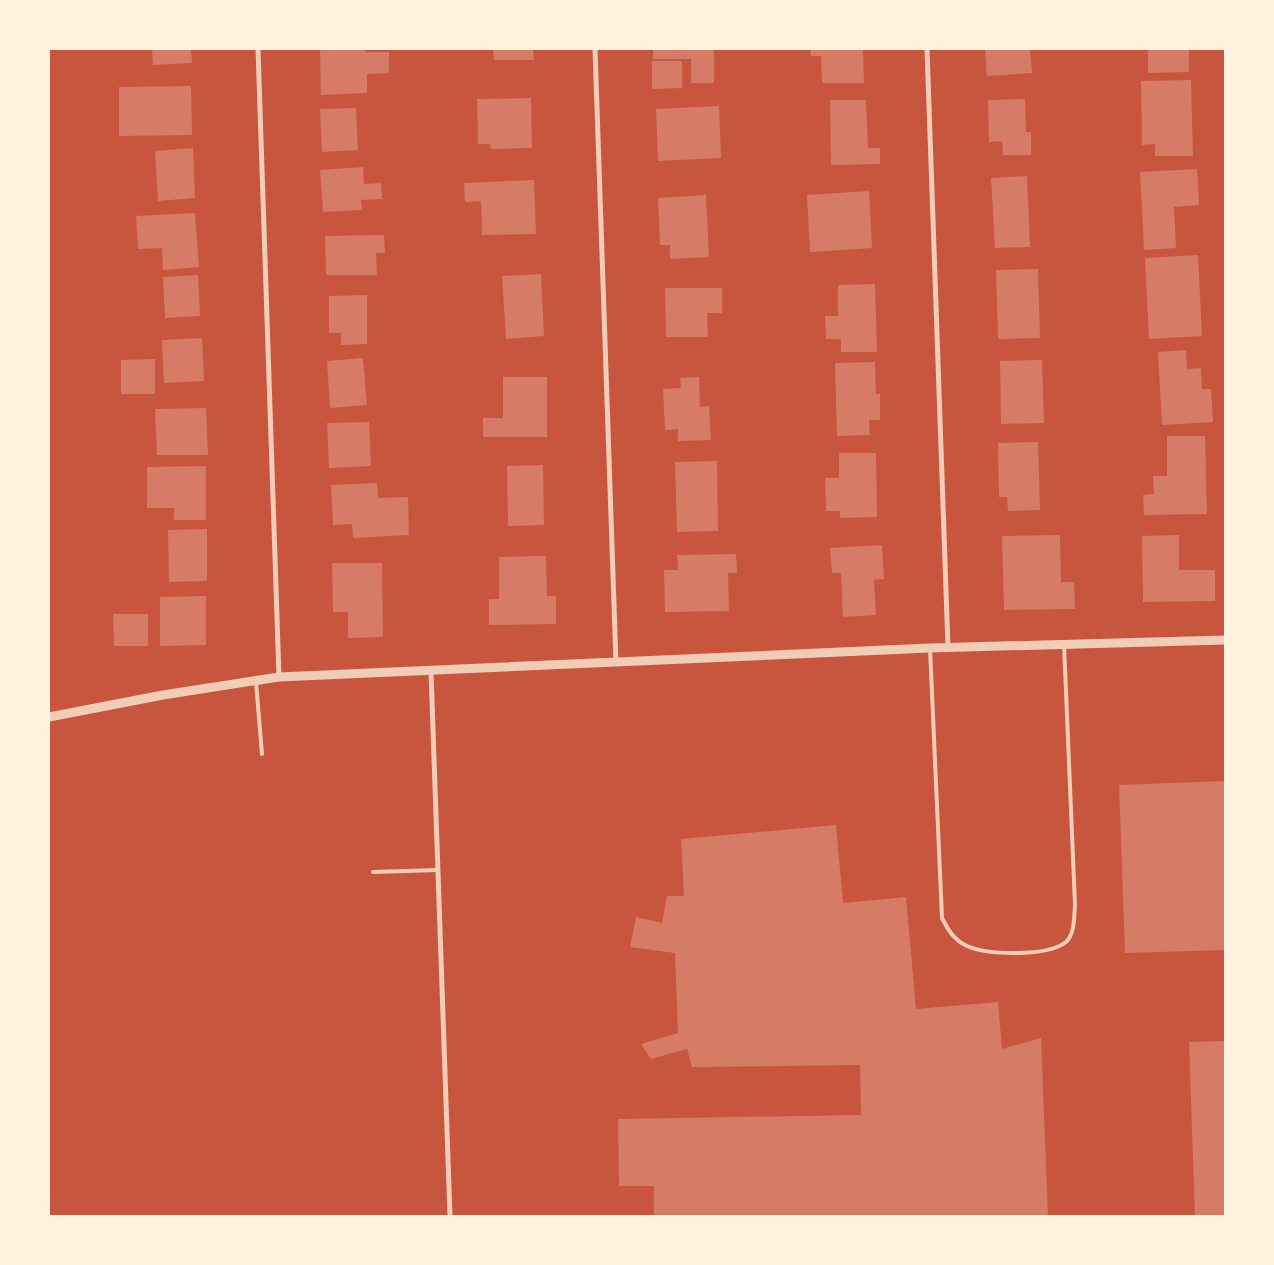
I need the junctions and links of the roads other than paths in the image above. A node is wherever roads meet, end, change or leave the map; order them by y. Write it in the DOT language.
graph roads {
  1 [pos="258,49"];
  2 [pos="595,49"];
  3 [pos="927,49"];
  4 [pos="1225,640"];
  5 [pos="1064,644"];
  6 [pos="930,648"];
  7 [pos="948,648"];
  8 [pos="616,663"];
  9 [pos="431,672"];
  10 [pos="279,677"];
  11 [pos="256,680"];
  12 [pos="49,717"];
  13 [pos="262,754"];
  14 [pos="438,870"];
  15 [pos="373,872"];
  16 [pos="450,1216"];
  1 -- 10 [label="street"];
  2 -- 8 [label="street"];
  3 -- 7 [label="street"];
  4 -- 5 [label="street"];
  5 -- 6 [label="lane"];
  5 -- 7 [label="street"];
  6 -- 7 [label="street"];
  6 -- 8 [label="street"];
  8 -- 9 [label="street"];
  9 -- 10 [label="street"];
  9 -- 14 [label="street"];
  10 -- 11 [label="street"];
  11 -- 12 [label="street"];
  11 -- 13 [label="lane"];
  14 -- 15 [label="lane"];
  14 -- 16 [label="street"];
}
